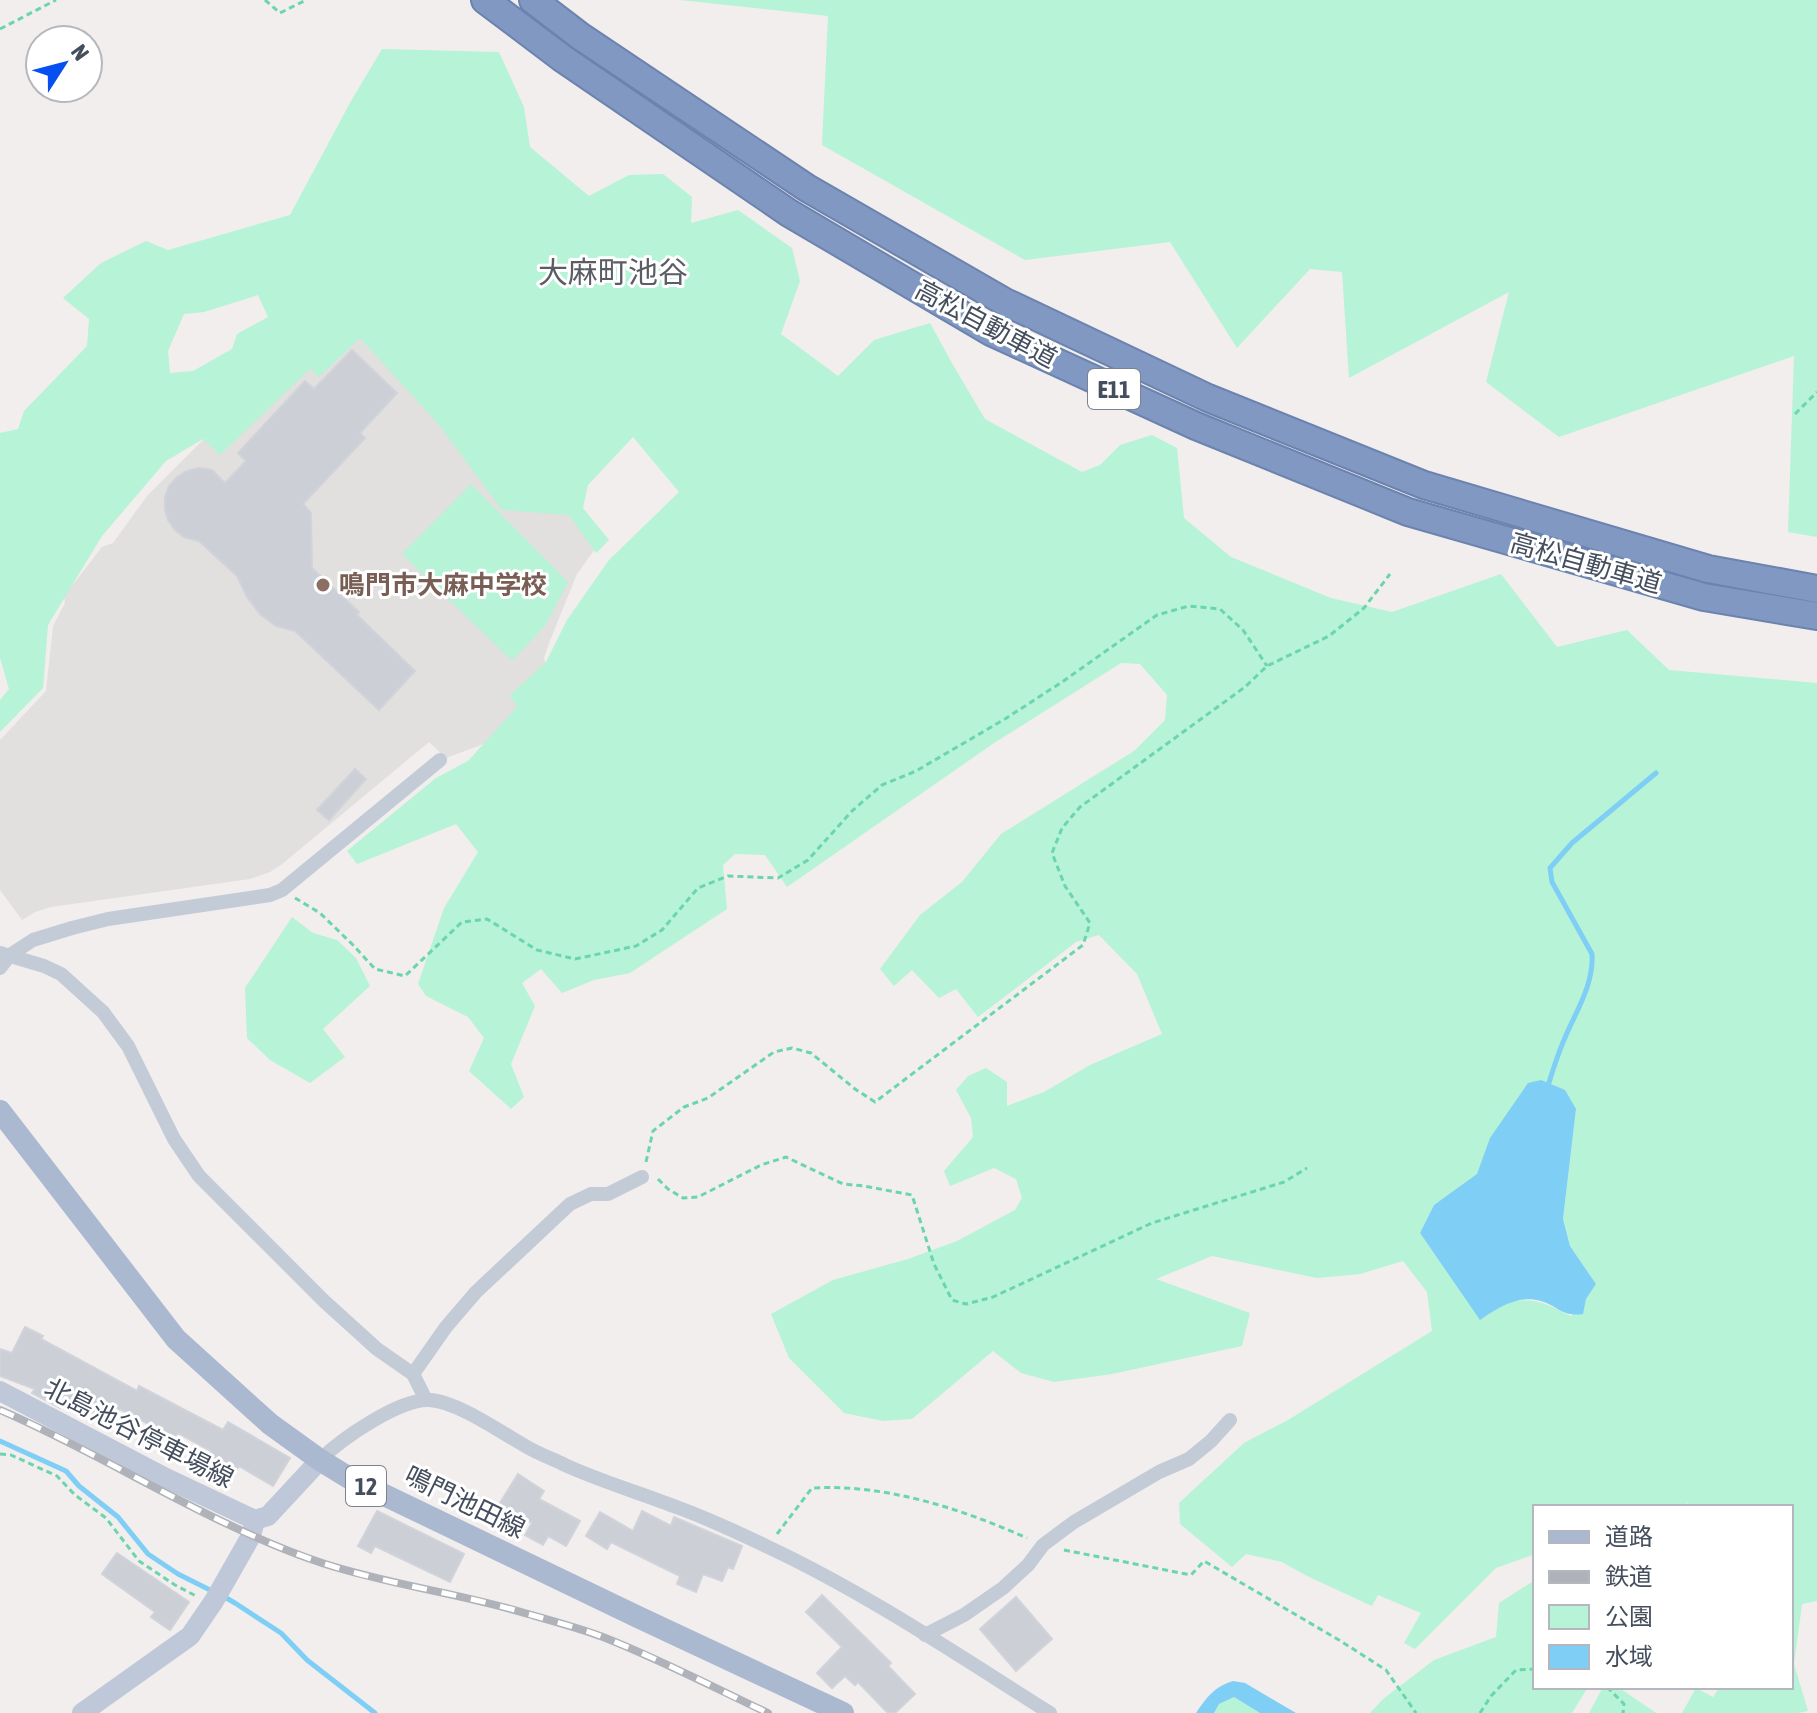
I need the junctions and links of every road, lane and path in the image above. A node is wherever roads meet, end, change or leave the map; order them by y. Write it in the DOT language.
graph roads {
  1 [pos="56,0"];
  2 [pos="265,0"];
  3 [pos="306,0"];
  4 [pos="485,0"];
  5 [pos="533,0"];
  6 [pos="0,29"];
  7 [pos="1817,392"];
  8 [pos="1795,414"];
  9 [pos="1390,574"];
  10 [pos="1817,589"];
  11 [pos="1817,616"];
  12 [pos="1267,666"];
  13 [pos="440,760"];
  14 [pos="282,890"];
  15 [pos="5,954"];
  16 [pos="0,968"];
  17 [pos="0,1111"];
  18 [pos="1307,1168"];
  19 [pos="642,1177"];
  20 [pos="413,1374"];
  21 [pos="0,1391"];
  22 [pos="426,1400"];
  23 [pos="1230,1420"];
  24 [pos="0,1454"];
  25 [pos="320,1460"];
  26 [pos="255,1520"];
  27 [pos="1043,1545"];
  28 [pos="767,1547"];
  29 [pos="216,1597"];
  30 [pos="925,1635"];
  31 [pos="1533,1669"];
  32 [pos="1609,1689"];
  33 [pos="82,1713"];
  34 [pos="843,1713"];
  35 [pos="1050,1713"];
  36 [pos="1416,1713"];
  37 [pos="1480,1713"];
  38 [pos="1623,1713"];
  1 -- 6 [label="path"];
  2 -- 3 [label="path"];
  4 -- 11 [label="highway, 高松自動車道 / E11"];
  5 -- 10 [label="highway, 高松自動車道 / E11"];
  7 -- 8 [label="path"];
  9 -- 12 [label="path"];
  12 -- 14 [label="path"];
  12 -- 19 [label="path"];
  13 -- 14 [label="street"];
  14 -- 15 [label="street"];
  15 -- 16 [label="street"];
  15 -- 20 [label="street"];
  17 -- 25 [label="main road, 鳴門池田線 / 12"];
  18 -- 19 [label="path"];
  19 -- 20 [label="street"];
  20 -- 22 [label="street"];
  21 -- 26 [label="main road, 北島池谷停車場線"];
  22 -- 25 [label="street"];
  22 -- 28 [label="street"];
  23 -- 27 [label="street"];
  24 -- 29 [label="path"];
  25 -- 26 [label="main road"];
  25 -- 34 [label="main road, 鳴門池田線 / 12"];
  26 -- 29 [label="main road"];
  27 -- 28 [label="path"];
  27 -- 30 [label="street"];
  27 -- 36 [label="path"];
  28 -- 30 [label="street"];
  29 -- 33 [label="main road"];
  30 -- 35 [label="street"];
  31 -- 37 [label="path"];
  32 -- 38 [label="path"];
}
